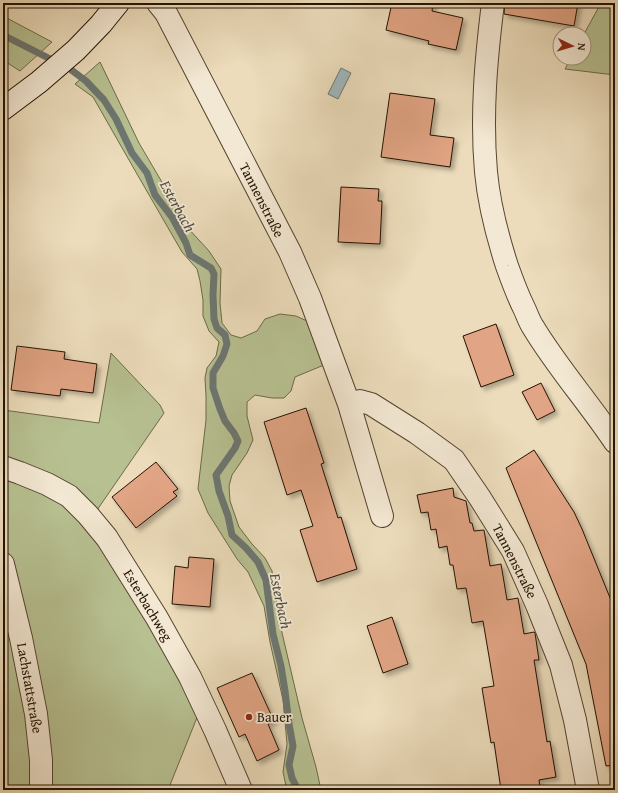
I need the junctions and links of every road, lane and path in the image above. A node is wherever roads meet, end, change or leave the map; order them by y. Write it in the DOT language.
graph roads {
  1 [pos="118,3"];
  2 [pos="158,3"];
  3 [pos="493,3"];
  4 [pos="3,109"];
  5 [pos="349,404"];
  6 [pos="615,442"];
  7 [pos="3,467"];
  8 [pos="382,516"];
  9 [pos="3,564"];
  10 [pos="41,790"];
  11 [pos="241,790"];
  12 [pos="588,790"];
  1 -- 4 [label="street"];
  2 -- 5 [label="street, Tannenstraße"];
  3 -- 6 [label="street"];
  5 -- 8 [label="street, Tannenstraße"];
  5 -- 12 [label="street, Tannenstraße"];
  7 -- 11 [label="street, Esterbachweg"];
  9 -- 10 [label="street, Lachstattstraße"];
}
